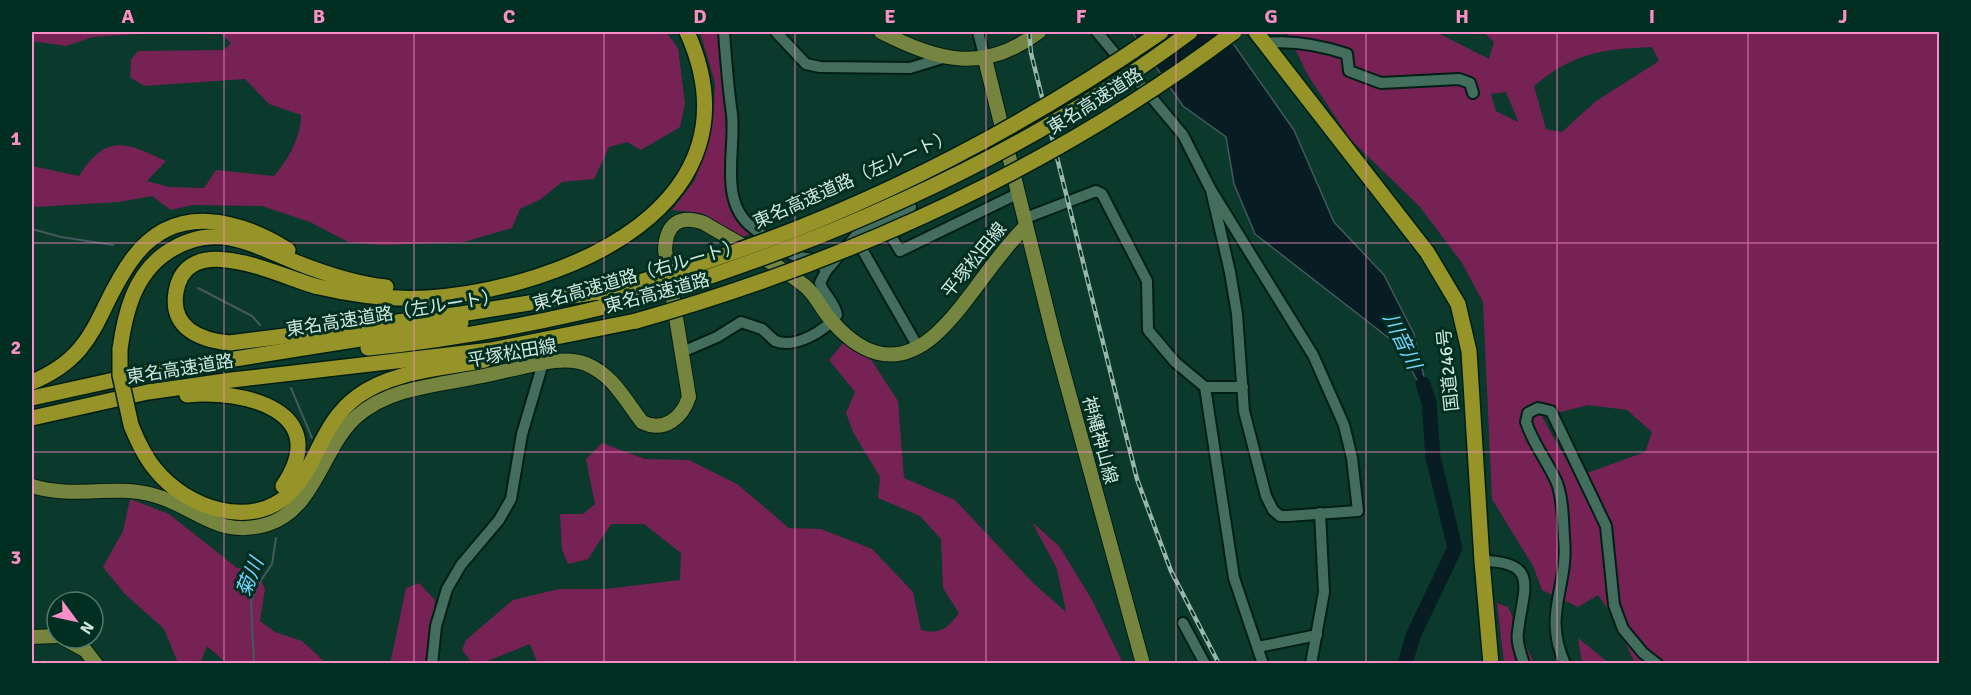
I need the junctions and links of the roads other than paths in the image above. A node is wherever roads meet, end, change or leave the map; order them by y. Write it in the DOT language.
graph roads {
  1 [pos="677,32"];
  2 [pos="687,32"];
  3 [pos="724,32"];
  4 [pos="776,32"];
  5 [pos="881,32"];
  6 [pos="978,32"];
  7 [pos="1039,32"];
  8 [pos="1097,32"];
  9 [pos="1161,32"];
  10 [pos="1191,32"];
  11 [pos="1234,32"];
  12 [pos="1261,37"];
  13 [pos="946,57"];
  14 [pos="985,59"];
  15 [pos="1473,93"];
  16 [pos="1211,190"];
  17 [pos="1017,194"];
  18 [pos="912,207"];
  19 [pos="882,221"];
  20 [pos="1024,223"];
  21 [pos="855,237"];
  22 [pos="826,271"];
  23 [pos="337,276"];
  24 [pos="656,286"];
  25 [pos="610,290"];
  26 [pos="357,293"];
  27 [pos="832,321"];
  28 [pos="598,330"];
  29 [pos="918,347"];
  30 [pos="125,349"];
  31 [pos="682,352"];
  32 [pos="543,363"];
  33 [pos="146,373"];
  34 [pos="32,382"];
  35 [pos="1205,387"];
  36 [pos="1243,387"];
  37 [pos="32,398"];
  38 [pos="32,419"];
  39 [pos="135,424"];
  40 [pos="32,486"];
  41 [pos="1320,513"];
  42 [pos="1482,561"];
  43 [pos="1183,623"];
  44 [pos="1317,635"];
  45 [pos="1258,647"];
  46 [pos="85,650"];
  47 [pos="96,663"];
  48 [pos="432,663"];
  49 [pos="1143,663"];
  50 [pos="1205,663"];
  51 [pos="1263,663"];
  52 [pos="1311,663"];
  53 [pos="1491,663"];
  54 [pos="1524,663"];
  55 [pos="1565,663"];
  56 [pos="1656,663"];
  1 -- 23 [label="highway"];
  2 -- 26 [label="highway"];
  3 -- 22 [label="street"];
  4 -- 13 [label="street"];
  5 -- 13 [label="main road"];
  6 -- 14 [label="street"];
  7 -- 14 [label="main road"];
  8 -- 16 [label="street"];
  9 -- 24 [label="highway, 東名高速道路（左ルート）, bridge"];
  10 -- 24 [label="highway, 東名高速道路（右ルート）, bridge"];
  11 -- 28 [label="highway, 東名高速道路, bridge"];
  12 -- 15 [label="street"];
  12 -- 42 [label="highway, 国道246号"];
  13 -- 14 [label="main road"];
  14 -- 17 [label="main road, 平塚松田線"];
  16 -- 36 [label="street"];
  16 -- 41 [label="street"];
  17 -- 19 [label="street"];
  17 -- 20 [label="main road, 平塚松田線"];
  18 -- 19 [label="street"];
  19 -- 21 [label="street"];
  20 -- 29 [label="main road, 平塚松田線"];
  20 -- 35 [label="street"];
  20 -- 49 [label="main road, 神縄神山線"];
  21 -- 22 [label="street"];
  21 -- 29 [label="street"];
  22 -- 27 [label="street"];
  23 -- 30 [label="highway"];
  23 -- 34 [label="highway"];
  24 -- 25 [label="highway, 東名高速道路（左ルート）"];
  24 -- 33 [label="highway, 東名高速道路（右ルート）"];
  25 -- 26 [label="highway"];
  25 -- 33 [label="highway, 東名高速道路（左ルート）"];
  26 -- 30 [label="highway"];
  27 -- 29 [label="main road, 平塚松田線"];
  27 -- 31 [label="street"];
  27 -- 31 [label="main road, 平塚松田線"];
  28 -- 38 [label="highway, 東名高速道路"];
  28 -- 39 [label="highway"];
  30 -- 39 [label="highway"];
  31 -- 32 [label="main road, 平塚松田線"];
  32 -- 40 [label="main road, 平塚松田線"];
  32 -- 48 [label="street"];
  33 -- 37 [label="highway, 東名高速道路"];
  35 -- 36 [label="street"];
  35 -- 45 [label="street"];
  36 -- 41 [label="street"];
  38 -- 39 [label="highway"];
  41 -- 44 [label="street"];
  42 -- 53 [label="highway, 国道246号"];
  42 -- 54 [label="street"];
  43 -- 50 [label="street"];
  44 -- 45 [label="street"];
  44 -- 52 [label="street"];
  45 -- 51 [label="street"];
  46 -- 47 [label="main road"];
  55 -- 56 [label="street"];
}
